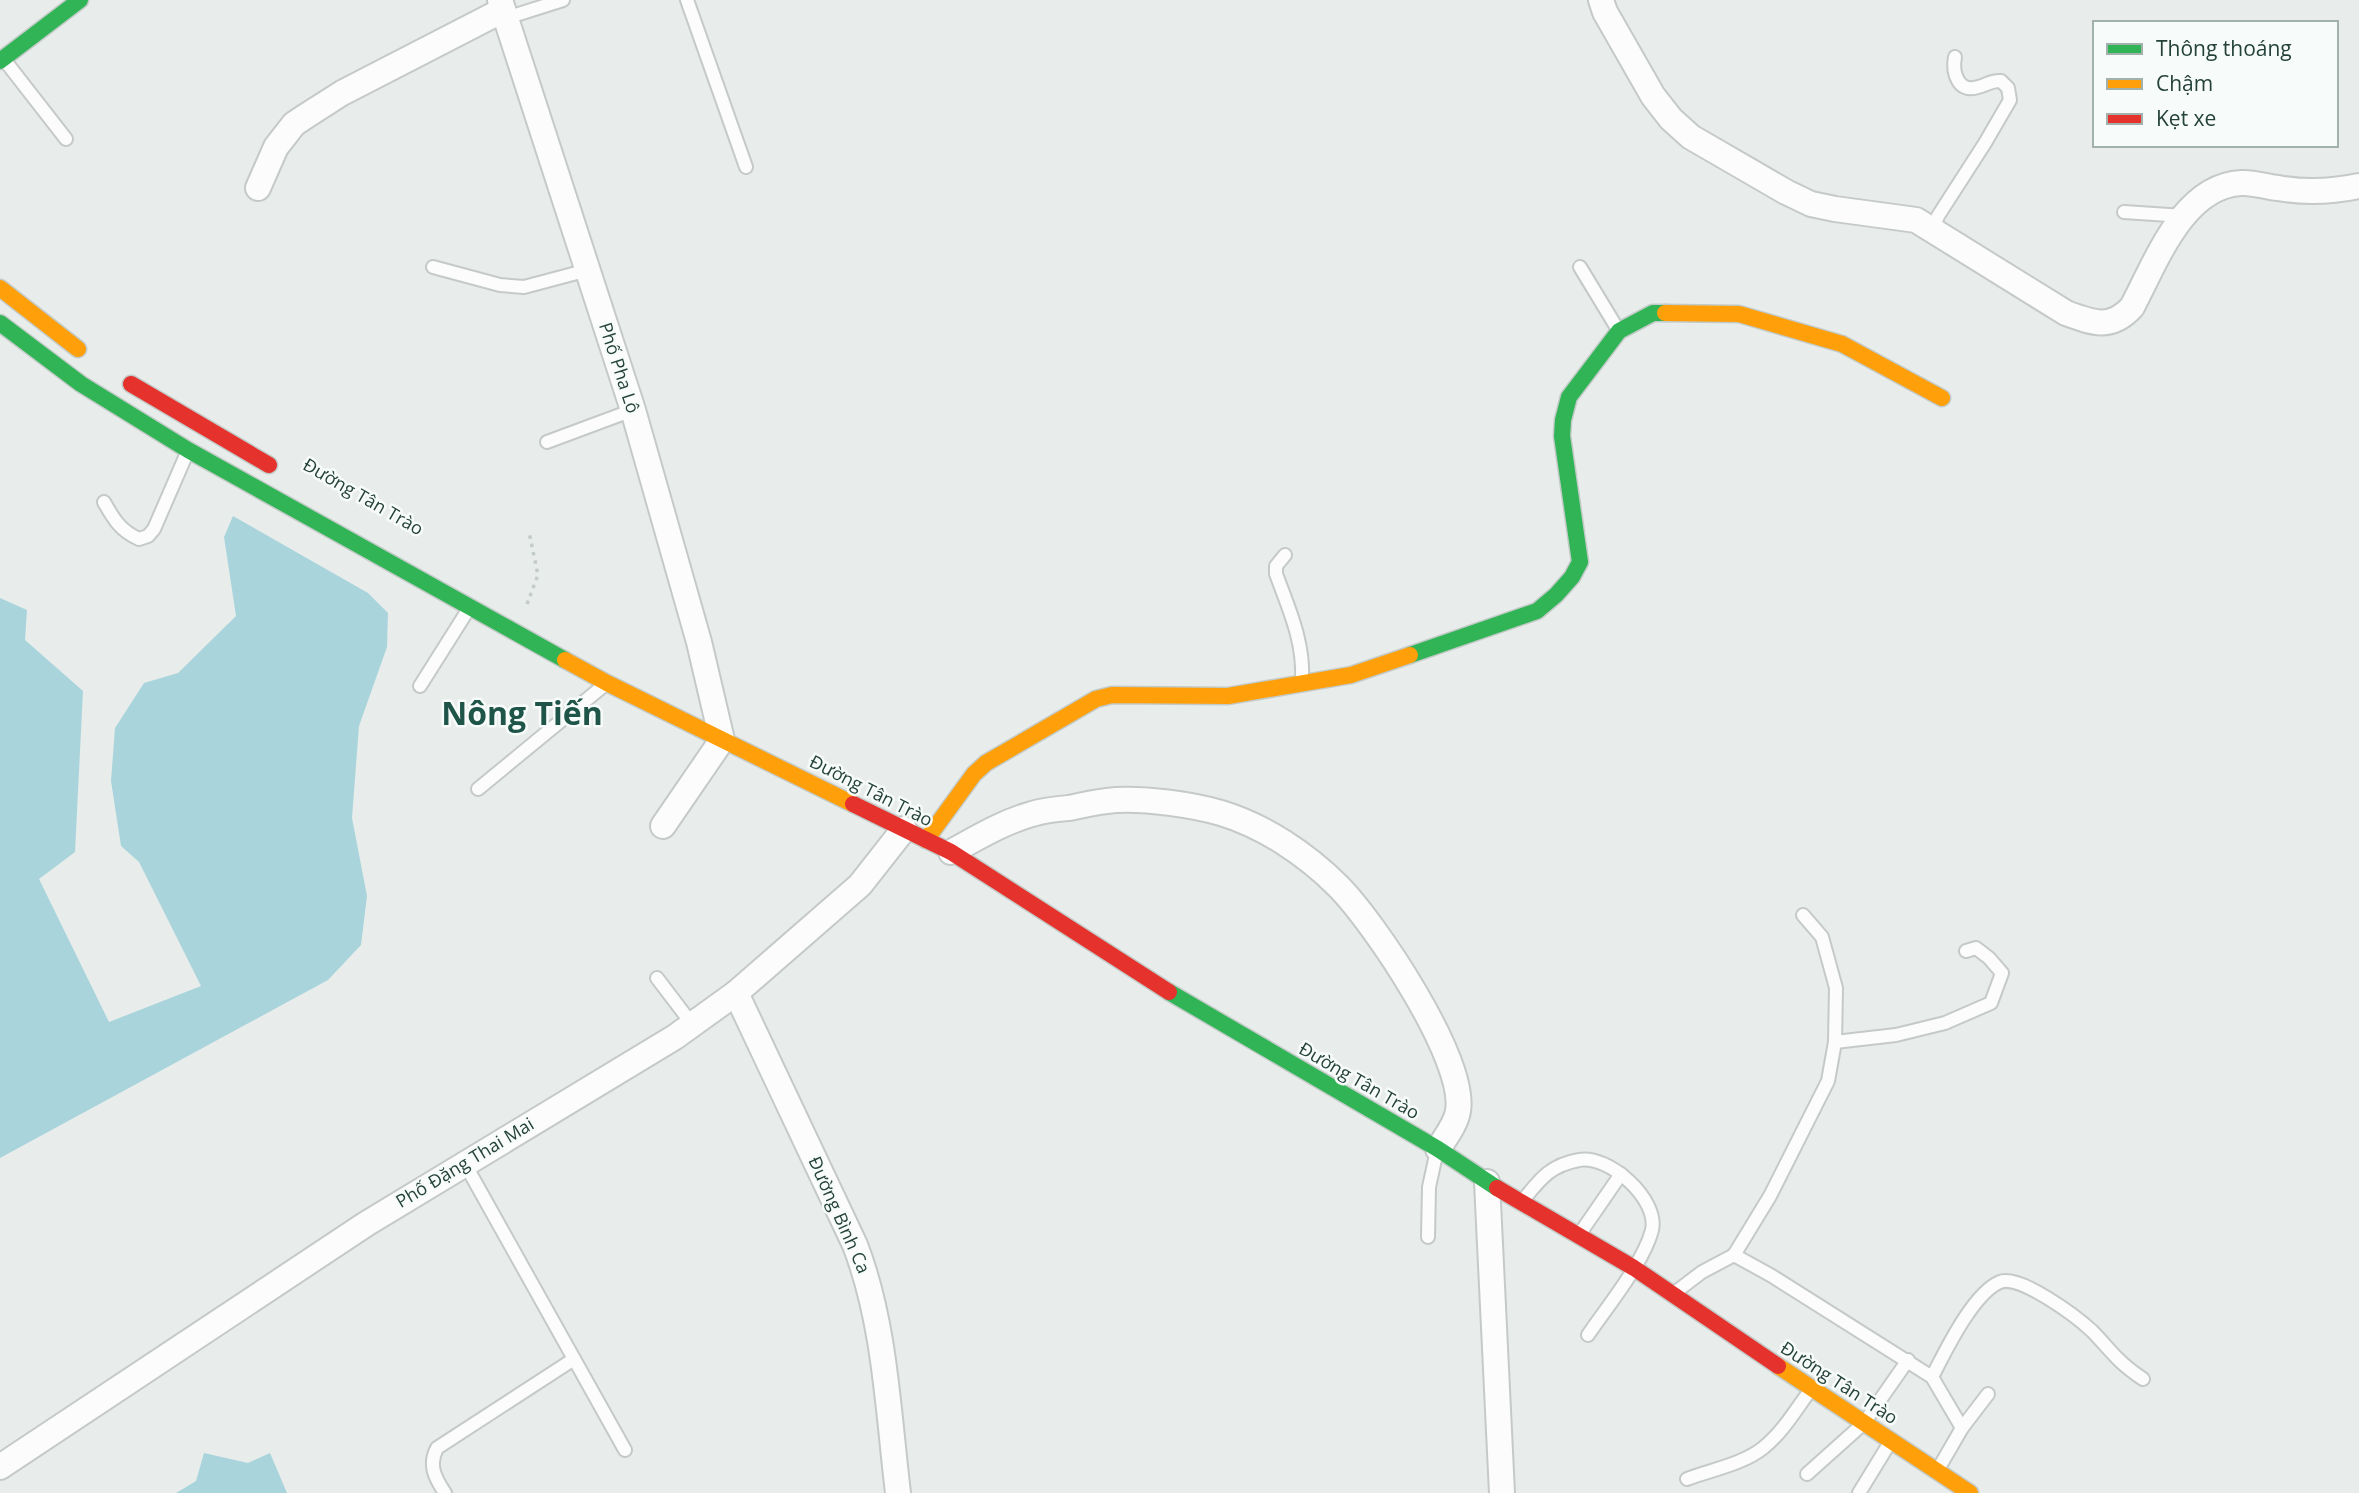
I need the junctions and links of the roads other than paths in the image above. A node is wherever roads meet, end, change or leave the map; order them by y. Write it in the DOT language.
graph roads {
  1 [pos="80,0"];
  2 [pos="563,0"];
  3 [pos="687,0"];
  4 [pos="1601,0"];
  5 [pos="503,9"];
  6 [pos="1955,57"];
  7 [pos="2,60"];
  8 [pos="66,139"];
  9 [pos="746,167"];
  10 [pos="2359,186"];
  11 [pos="258,188"];
  12 [pos="2124,212"];
  13 [pos="2184,216"];
  14 [pos="1933,229"];
  15 [pos="433,267"];
  16 [pos="1580,267"];
  17 [pos="588,270"];
  18 [pos="0,288"];
  19 [pos="0,323"];
  20 [pos="1619,331"];
  21 [pos="95,362"];
  22 [pos="117,376"];
  23 [pos="1942,398"];
  24 [pos="633,410"];
  25 [pos="198,440"];
  26 [pos="547,442"];
  27 [pos="279,471"];
  28 [pos="104,502"];
  29 [pos="1285,555"];
  30 [pos="470,607"];
  31 [pos="607,683"];
  32 [pos="1302,683"];
  33 [pos="420,686"];
  34 [pos="652,687"];
  35 [pos="716,737"];
  36 [pos="478,789"];
  37 [pos="663,825"];
  38 [pos="915,834"];
  39 [pos="951,852"];
  40 [pos="1804,915"];
  41 [pos="1966,951"];
  42 [pos="657,978"];
  43 [pos="736,993"];
  44 [pos="692,1024"];
  45 [pos="1835,1042"];
  46 [pos="1438,1149"];
  47 [pos="465,1164"];
  48 [pos="1621,1174"];
  49 [pos="1487,1182"];
  50 [pos="1522,1202"];
  51 [pos="1579,1235"];
  52 [pos="1428,1237"];
  53 [pos="1734,1255"];
  54 [pos="1634,1268"];
  55 [pos="1673,1294"];
  56 [pos="1588,1335"];
  57 [pos="574,1359"];
  58 [pos="1908,1360"];
  59 [pos="1931,1377"];
  60 [pos="2143,1379"];
  61 [pos="1811,1389"];
  62 [pos="1988,1394"];
  63 [pos="1864,1423"];
  64 [pos="1962,1428"];
  65 [pos="1891,1440"];
  66 [pos="625,1450"];
  67 [pos="0,1467"];
  68 [pos="1938,1469"];
  69 [pos="1807,1474"];
  70 [pos="1687,1479"];
  71 [pos="445,1493"];
  72 [pos="898,1493"];
  73 [pos="1502,1493"];
  74 [pos="1859,1493"];
  75 [pos="1970,1493"];
  1 -- 7 [label="main road"];
  2 -- 5 [label="lane"];
  3 -- 9 [label="lane"];
  4 -- 14 [label="street"];
  5 -- 11 [label="street"];
  5 -- 17 [label="street, Phố Pha Lô"];
  6 -- 14 [label="lane"];
  7 -- 8 [label="lane"];
  10 -- 13 [label="street"];
  12 -- 13 [label="lane"];
  13 -- 14 [label="street"];
  15 -- 17 [label="lane"];
  16 -- 20 [label="lane"];
  17 -- 24 [label="street, Phố Pha Lô"];
  18 -- 21 [label="main road"];
  19 -- 25 [label="main road, Đường Tân Trào"];
  20 -- 23 [label="main road"];
  20 -- 32 [label="main road"];
  22 -- 25 [label="main road, Đường Tân Trào"];
  24 -- 26 [label="lane"];
  24 -- 35 [label="street, Phố Pha Lô"];
  25 -- 27 [label="main road, Đường Tân Trào"];
  25 -- 28 [label="lane"];
  25 -- 30 [label="main road, Đường Tân Trào"];
  29 -- 32 [label="lane"];
  30 -- 31 [label="main road, Đường Tân Trào"];
  30 -- 33 [label="lane"];
  31 -- 35 [label="main road, Đường Tân Trào"];
  31 -- 36 [label="lane"];
  32 -- 38 [label="main road"];
  34 -- 35 [label="main road, Đường Tân Trào"];
  35 -- 37 [label="street"];
  35 -- 38 [label="main road, Đường Tân Trào"];
  38 -- 39 [label="main road, Đường Tân Trào"];
  38 -- 43 [label="street, Phố Đặng Thai Mai"];
  39 -- 46 [label="main road, Đường Tân Trào"];
  39 -- 46 [label="street"];
  40 -- 45 [label="lane"];
  41 -- 45 [label="lane"];
  42 -- 44 [label="lane"];
  43 -- 44 [label="street, Phố Đặng Thai Mai"];
  43 -- 72 [label="street, Đường Bình Ca"];
  44 -- 47 [label="street, Phố Đặng Thai Mai"];
  45 -- 53 [label="lane"];
  46 -- 49 [label="main road, Đường Tân Trào"];
  46 -- 52 [label="lane"];
  47 -- 57 [label="lane"];
  47 -- 67 [label="street, Phố Đặng Thai Mai"];
  48 -- 50 [label="lane"];
  48 -- 51 [label="lane"];
  48 -- 54 [label="lane"];
  49 -- 50 [label="main road, Đường Tân Trào"];
  49 -- 73 [label="street"];
  50 -- 51 [label="main road, Đường Tân Trào"];
  51 -- 54 [label="main road, Đường Tân Trào"];
  53 -- 55 [label="lane"];
  53 -- 58 [label="lane"];
  54 -- 55 [label="main road, Đường Tân Trào"];
  54 -- 56 [label="lane"];
  55 -- 61 [label="main road, Đường Tân Trào"];
  57 -- 66 [label="lane"];
  57 -- 71 [label="lane"];
  58 -- 59 [label="lane"];
  58 -- 63 [label="lane"];
  59 -- 60 [label="lane"];
  59 -- 64 [label="lane"];
  61 -- 63 [label="main road, Đường Tân Trào"];
  61 -- 70 [label="lane"];
  62 -- 64 [label="lane"];
  63 -- 65 [label="main road, Đường Tân Trào"];
  63 -- 69 [label="lane"];
  64 -- 68 [label="lane"];
  65 -- 68 [label="main road, Đường Tân Trào"];
  65 -- 74 [label="lane"];
  68 -- 75 [label="main road, Đường Tân Trào"];
}
